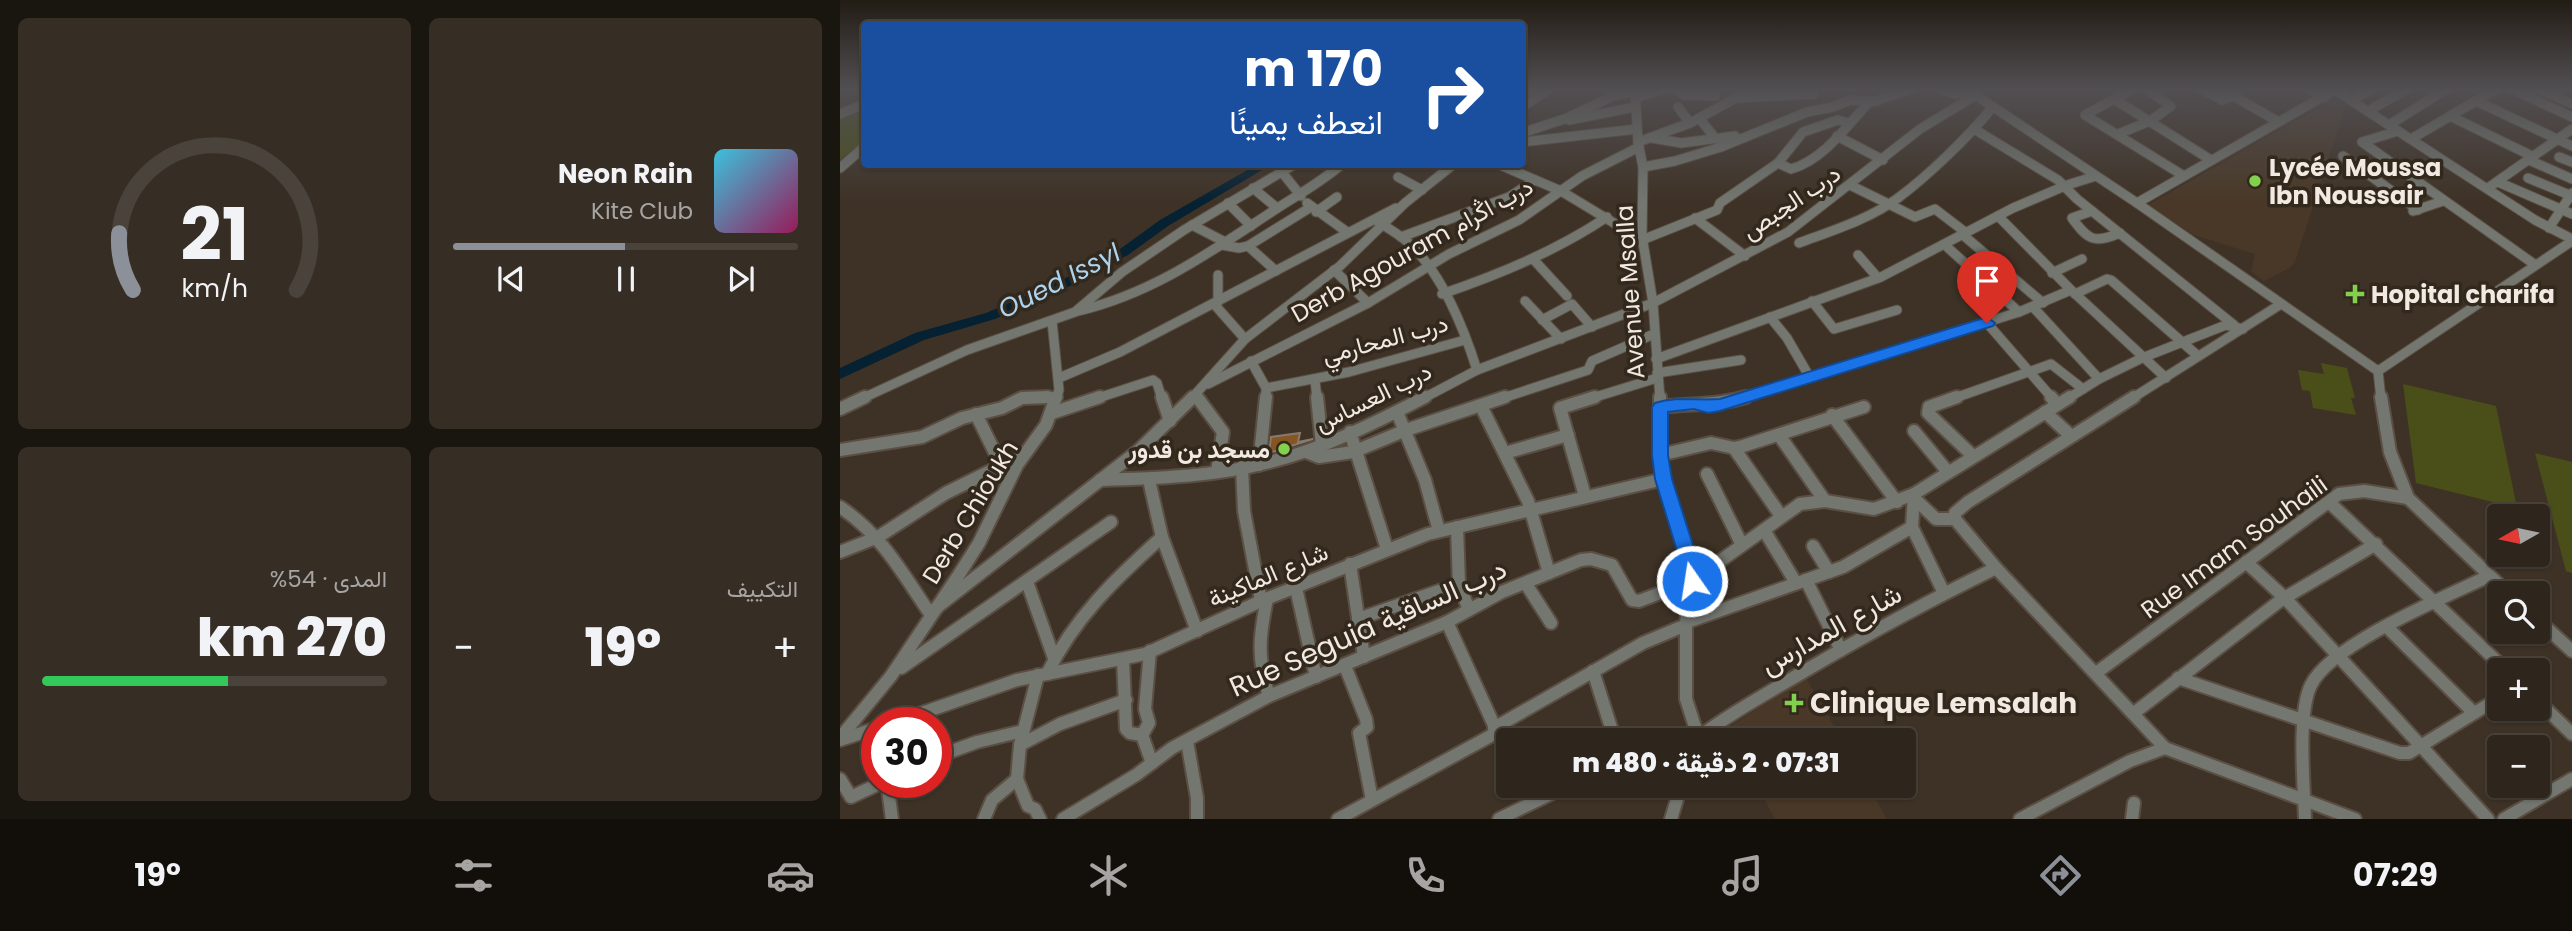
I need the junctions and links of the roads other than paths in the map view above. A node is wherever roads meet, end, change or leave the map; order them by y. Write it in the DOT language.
graph roads {
  1 [pos="1682,126"];
  2 [pos="1706,126"];
  3 [pos="1771,126"];
  4 [pos="1820,126"];
  5 [pos="1846,126"];
  6 [pos="1924,126"];
  7 [pos="1977,126"];
  8 [pos="2021,126"];
  9 [pos="2104,126"];
  10 [pos="2137,126"];
  11 [pos="2158,126"];
  12 [pos="2268,126"];
  13 [pos="2391,126"];
  14 [pos="2433,126"];
  15 [pos="2470,126"];
  16 [pos="2529,126"];
  17 [pos="1637,129"];
  18 [pos="1975,129"];
  19 [pos="2572,129"];
  20 [pos="2398,131"];
  21 [pos="1750,134"];
  22 [pos="2118,134"];
  23 [pos="1837,136"];
  24 [pos="1652,138"];
  25 [pos="1716,139"];
  26 [pos="2411,139"];
  27 [pos="2558,140"];
  28 [pos="1526,142"];
  29 [pos="1638,145"];
  30 [pos="2572,146"];
  31 [pos="861,150"];
  32 [pos="2343,156"];
  33 [pos="2559,157"];
  34 [pos="2531,158"];
  35 [pos="1883,160"];
  36 [pos="2211,160"];
  37 [pos="2572,162"];
  38 [pos="1778,163"];
  39 [pos="1643,167"];
  40 [pos="2395,167"];
  41 [pos="840,168"];
  42 [pos="1287,168"];
  43 [pos="1338,168"];
  44 [pos="1449,168"];
  45 [pos="1506,168"];
  46 [pos="1281,171"];
  47 [pos="2370,175"];
  48 [pos="2096,176"];
  49 [pos="2184,176"];
  50 [pos="1398,177"];
  51 [pos="2528,178"];
  52 [pos="2572,179"];
  53 [pos="1535,180"];
  54 [pos="2498,182"];
  55 [pos="1850,185"];
  56 [pos="2062,185"];
  57 [pos="1253,188"];
  58 [pos="2488,188"];
  59 [pos="1422,190"];
  60 [pos="1561,191"];
  61 [pos="2572,195"];
  62 [pos="1300,196"];
  63 [pos="1337,197"];
  64 [pos="2443,201"];
  65 [pos="1228,203"];
  66 [pos="1405,203"];
  67 [pos="1890,204"];
  68 [pos="2137,204"];
  69 [pos="1277,208"];
  70 [pos="1314,209"];
  71 [pos="2562,210"];
  72 [pos="2092,211"];
  73 [pos="2572,214"];
  74 [pos="1998,216"];
  75 [pos="1606,217"];
  76 [pos="1695,218"];
  77 [pos="1373,219"];
  78 [pos="1192,225"];
  79 [pos="1384,225"];
  80 [pos="1251,226"];
  81 [pos="2549,228"];
  82 [pos="1347,232"];
  83 [pos="1788,232"];
  84 [pos="1964,233"];
  85 [pos="2120,233"];
  86 [pos="1401,237"];
  87 [pos="1642,240"];
  88 [pos="2572,240"];
  89 [pos="1799,243"];
  90 [pos="1224,244"];
  91 [pos="1248,246"];
  92 [pos="1946,246"];
  93 [pos="1805,254"];
  94 [pos="1858,255"];
  95 [pos="1745,256"];
  96 [pos="2082,259"];
  97 [pos="1534,260"];
  98 [pos="2534,264"];
  99 [pos="1429,266"];
  100 [pos="1334,270"];
  101 [pos="1276,271"];
  102 [pos="2052,273"];
  103 [pos="1218,275"];
  104 [pos="1878,278"];
  105 [pos="2073,292"];
  106 [pos="1442,294"];
  107 [pos="1567,296"];
  108 [pos="1525,301"];
  109 [pos="1812,301"];
  110 [pos="1216,303"];
  111 [pos="1368,303"];
  112 [pos="1653,303"];
  113 [pos="2281,304"];
  114 [pos="2038,305"];
  115 [pos="1897,310"];
  116 [pos="1076,312"];
  117 [pos="2019,312"];
  118 [pos="1770,317"];
  119 [pos="1542,320"];
  120 [pos="1052,321"];
  121 [pos="1987,323"];
  122 [pos="1592,327"];
  123 [pos="2239,327"];
  124 [pos="1654,334"];
  125 [pos="1245,338"];
  126 [pos="1465,340"];
  127 [pos="1561,340"];
  128 [pos="2182,344"];
  129 [pos="2198,356"];
  130 [pos="2142,358"];
  131 [pos="1656,359"];
  132 [pos="1251,360"];
  133 [pos="1741,360"];
  134 [pos="1477,370"];
  135 [pos="2029,371"];
  136 [pos="2378,371"];
  137 [pos="1657,375"];
  138 [pos="1809,376"];
  139 [pos="1059,378"];
  140 [pos="2166,378"];
  141 [pos="2099,379"];
  142 [pos="1315,380"];
  143 [pos="1266,388"];
  144 [pos="2083,389"];
  145 [pos="1199,391"];
  146 [pos="1058,397"];
  147 [pos="2057,404"];
  148 [pos="1481,405"];
  149 [pos="1660,407"];
  150 [pos="1864,407"];
  151 [pos="840,409"];
  152 [pos="1397,411"];
  153 [pos="2045,412"];
  154 [pos="1052,413"];
  155 [pos="976,414"];
  156 [pos="1832,415"];
  157 [pos="1170,421"];
  158 [pos="1406,430"];
  159 [pos="1914,431"];
  160 [pos="1350,432"];
  161 [pos="1568,435"];
  162 [pos="1779,435"];
  163 [pos="2070,435"];
  164 [pos="1322,445"];
  165 [pos="1734,448"];
  166 [pos="1357,449"];
  167 [pos="840,450"];
  168 [pos="1306,452"];
  169 [pos="1505,453"];
  170 [pos="1025,454"];
  171 [pos="1660,455"];
  172 [pos="1973,456"];
  173 [pos="1002,465"];
  174 [pos="1259,465"];
  175 [pos="1242,467"];
  176 [pos="1217,472"];
  177 [pos="1948,472"];
  178 [pos="1707,474"];
  179 [pos="1664,479"];
  180 [pos="1100,480"];
  181 [pos="1149,480"];
  182 [pos="1585,496"];
  183 [pos="1914,496"];
  184 [pos="2408,498"];
  185 [pos="1825,501"];
  186 [pos="1897,502"];
  187 [pos="2329,502"];
  188 [pos="840,507"];
  189 [pos="1531,509"];
  190 [pos="1781,516"];
  191 [pos="1955,520"];
  192 [pos="1111,522"];
  193 [pos="1457,527"];
  194 [pos="1912,527"];
  195 [pos="1764,530"];
  196 [pos="1439,531"];
  197 [pos="878,537"];
  198 [pos="1162,537"];
  199 [pos="1742,544"];
  200 [pos="2376,544"];
  201 [pos="1813,546"];
  202 [pos="1387,549"];
  203 [pos="840,552"];
  204 [pos="2245,562"];
  205 [pos="1350,565"];
  206 [pos="1996,568"];
  207 [pos="1829,572"];
  208 [pos="1549,573"];
  209 [pos="2489,576"];
  210 [pos="1692,581"];
  211 [pos="2495,581"];
  212 [pos="1027,582"];
  213 [pos="1801,582"];
  214 [pos="1459,584"];
  215 [pos="1526,584"];
  216 [pos="1296,588"];
  217 [pos="1944,593"];
  218 [pos="2286,598"];
  219 [pos="1264,600"];
  220 [pos="2435,602"];
  221 [pos="1469,610"];
  222 [pos="934,611"];
  223 [pos="1358,619"];
  224 [pos="1447,622"];
  225 [pos="1551,623"];
  226 [pos="1687,624"];
  227 [pos="2388,628"];
  228 [pos="1197,631"];
  229 [pos="2550,631"];
  230 [pos="1841,650"];
  231 [pos="1150,651"];
  232 [pos="2572,651"];
  233 [pos="2338,656"];
  234 [pos="1364,657"];
  235 [pos="1054,658"];
  236 [pos="2493,658"];
  237 [pos="1123,659"];
  238 [pos="1345,666"];
  239 [pos="1593,671"];
  240 [pos="2096,673"];
  241 [pos="1042,675"];
  242 [pos="891,676"];
  243 [pos="1316,677"];
  244 [pos="2178,678"];
  245 [pos="1269,696"];
  246 [pos="1126,700"];
  247 [pos="2487,705"];
  248 [pos="938,707"];
  249 [pos="2134,713"];
  250 [pos="2474,713"];
  251 [pos="2550,713"];
  252 [pos="2305,723"];
  253 [pos="1611,728"];
  254 [pos="1694,728"];
  255 [pos="1711,728"];
  256 [pos="1495,731"];
  257 [pos="2572,734"];
  258 [pos="861,735"];
  259 [pos="1142,735"];
  260 [pos="841,737"];
  261 [pos="1021,738"];
  262 [pos="1187,741"];
  263 [pos="2420,745"];
  264 [pos="2165,748"];
  265 [pos="952,751"];
  266 [pos="1152,763"];
  267 [pos="840,779"];
  268 [pos="1017,779"];
  269 [pos="2572,779"];
  270 [pos="861,792"];
  271 [pos="888,798"];
  272 [pos="1531,798"];
  273 [pos="1540,798"];
  274 [pos="1677,798"];
  275 [pos="1372,800"];
  276 [pos="1533,801"];
  277 [pos="2304,802"];
  278 [pos="2134,803"];
  279 [pos="2524,814"];
  280 [pos="2337,816"];
  281 [pos="2028,817"];
  282 [pos="892,819"];
  283 [pos="985,819"];
  284 [pos="1040,819"];
  285 [pos="1063,819"];
  286 [pos="1197,819"];
  287 [pos="1338,819"];
  288 [pos="1499,819"];
  289 [pos="1671,819"];
  290 [pos="2132,819"];
  291 [pos="2305,819"];
  292 [pos="2355,819"];
  293 [pos="2488,819"];
  294 [pos="2504,819"];
  1 -- 24 [label="street, Derb Agouram درب اڭرام"];
  2 -- 25 [label="street"];
  3 -- 21 [label="street"];
  4 -- 38 [label="street"];
  5 -- 23 [label="street"];
  6 -- 35 [label="street, درب الجبص"];
  7 -- 18 [label="street"];
  8 -- 48 [label="street"];
  9 -- 22 [label="street"];
  10 -- 22 [label="street"];
  11 -- 36 [label="street"];
  12 -- 36 [label="street"];
  13 -- 20 [label="street"];
  14 -- 26 [label="street"];
  15 -- 34 [label="street"];
  16 -- 27 [label="street"];
  17 -- 28 [label="street"];
  17 -- 29 [label="street, Avenue Msalla"];
  18 -- 56 [label="street"];
  18 -- 67 [label="street"];
  19 -- 27 [label="street"];
  20 -- 26 [label="street"];
  20 -- 40 [label="street"];
  21 -- 25 [label="street"];
  21 -- 39 [label="street"];
  22 -- 49 [label="street"];
  23 -- 35 [label="street"];
  23 -- 38 [label="street"];
  24 -- 25 [label="street"];
  24 -- 29 [label="street, Derb Agouram درب اڭرام"];
  26 -- 58 [label="street"];
  27 -- 30 [label="street"];
  27 -- 34 [label="street"];
  29 -- 39 [label="street, Avenue Msalla"];
  29 -- 60 [label="street, Derb Agouram درب اڭرام"];
  31 -- 41 [label="street"];
  32 -- 47 [label="street"];
  33 -- 37 [label="street"];
  34 -- 52 [label="street"];
  34 -- 54 [label="street"];
  35 -- 55 [label="street, درب الجبص"];
  36 -- 49 [label="street"];
  38 -- 76 [label="street"];
  39 -- 87 [label="street, Avenue Msalla"];
  40 -- 47 [label="street"];
  40 -- 64 [label="street"];
  42 -- 46 [label="street"];
  43 -- 62 [label="street"];
  44 -- 59 [label="street"];
  45 -- 53 [label="street"];
  46 -- 57 [label="street"];
  46 -- 62 [label="street"];
  47 -- 64 [label="street"];
  48 -- 56 [label="street"];
  48 -- 68 [label="street"];
  49 -- 68 [label="street"];
  50 -- 59 [label="street"];
  51 -- 61 [label="street"];
  53 -- 60 [label="street"];
  53 -- 86 [label="street"];
  54 -- 58 [label="street"];
  54 -- 71 [label="street"];
  55 -- 67 [label="street"];
  55 -- 83 [label="street, درب الجبص"];
  56 -- 72 [label="street"];
  56 -- 74 [label="street"];
  57 -- 65 [label="street"];
  57 -- 69 [label="street"];
  58 -- 81 [label="street"];
  59 -- 66 [label="street"];
  60 -- 75 [label="street"];
  60 -- 99 [label="street, Derb Agouram درب اڭرام"];
  61 -- 71 [label="street"];
  62 -- 69 [label="street"];
  62 -- 70 [label="street"];
  63 -- 70 [label="street"];
  64 -- 98 [label="street"];
  65 -- 78 [label="street"];
  65 -- 80 [label="street"];
  66 -- 77 [label="street"];
  66 -- 79 [label="street"];
  67 -- 84 [label="street"];
  67 -- 89 [label="street"];
  68 -- 113 [label="street"];
  69 -- 80 [label="street"];
  70 -- 82 [label="street"];
  70 -- 91 [label="street"];
  71 -- 73 [label="street"];
  71 -- 81 [label="street"];
  72 -- 85 [label="street"];
  72 -- 85 [label="street"];
  74 -- 84 [label="street"];
  74 -- 102 [label="street"];
  75 -- 87 [label="street"];
  75 -- 97 [label="street"];
  76 -- 87 [label="street"];
  76 -- 95 [label="street"];
  77 -- 79 [label="street"];
  77 -- 82 [label="street"];
  78 -- 90 [label="street"];
  78 -- 116 [label="street"];
  79 -- 86 [label="street"];
  79 -- 100 [label="street"];
  80 -- 90 [label="street"];
  81 -- 88 [label="street"];
  82 -- 101 [label="street"];
  83 -- 89 [label="street"];
  83 -- 95 [label="street, درب الجبص"];
  84 -- 92 [label="street"];
  84 -- 114 [label="street"];
  85 -- 123 [label="street"];
  86 -- 99 [label="street"];
  87 -- 112 [label="street, Avenue Msalla"];
  88 -- 98 [label="street"];
  89 -- 93 [label="street"];
  90 -- 91 [label="street"];
  90 -- 116 [label="street"];
  91 -- 101 [label="street"];
  92 -- 104 [label="street"];
  92 -- 117 [label="street"];
  94 -- 104 [label="street"];
  95 -- 112 [label="street, درب الجبص"];
  96 -- 102 [label="street"];
  97 -- 106 [label="street"];
  97 -- 107 [label="street"];
  98 -- 136 [label="street"];
  99 -- 106 [label="street"];
  99 -- 111 [label="street, Derb Agouram درب اڭرام"];
  100 -- 111 [label="street"];
  100 -- 125 [label="street"];
  101 -- 110 [label="street"];
  102 -- 105 [label="street"];
  103 -- 110 [label="street"];
  104 -- 109 [label="street"];
  105 -- 114 [label="street"];
  105 -- 128 [label="street"];
  105 -- 130 [label="street"];
  106 -- 126 [label="street"];
  108 -- 119 [label="street"];
  109 -- 115 [label="street"];
  109 -- 118 [label="street"];
  110 -- 125 [label="street"];
  110 -- 139 [label="street"];
  111 -- 132 [label="street, Derb Agouram درب اڭرام"];
  112 -- 122 [label="street, درب العساس"];
  112 -- 124 [label="street, Avenue Msalla"];
  113 -- 123 [label="street"];
  113 -- 136 [label="street"];
  114 -- 117 [label="street"];
  114 -- 141 [label="street"];
  116 -- 120 [label="street"];
  117 -- 121 [label="street"];
  118 -- 131 [label="street"];
  118 -- 138 [label="street"];
  119 -- 122 [label="street"];
  119 -- 127 [label="street"];
  120 -- 139 [label="street, Derb Chioukh"];
  120 -- 151 [label="street"];
  121 -- 135 [label="street"];
  121 -- 138 [label="street"];
  122 -- 127 [label="street, درب العساس"];
  123 -- 128 [label="street"];
  123 -- 129 [label="street"];
  124 -- 131 [label="street, Avenue Msalla"];
  124 -- 148 [label="street"];
  125 -- 145 [label="street"];
  126 -- 134 [label="street"];
  126 -- 142 [label="street, درب المحارمي"];
  127 -- 134 [label="street, درب العساس"];
  128 -- 129 [label="street"];
  128 -- 130 [label="street"];
  129 -- 140 [label="street"];
  130 -- 140 [label="street"];
  130 -- 141 [label="street"];
  131 -- 137 [label="street, Avenue Msalla"];
  132 -- 143 [label="street"];
  132 -- 145 [label="street, Derb Agouram درب اڭرام"];
  133 -- 137 [label="street"];
  134 -- 152 [label="street, درب العساس"];
  135 -- 144 [label="street"];
  135 -- 147 [label="street"];
  135 -- 172 [label="street"];
  136 -- 184 [label="street"];
  137 -- 149 [label="street, Avenue Msalla"];
  137 -- 161 [label="street"];
  138 -- 149 [label="street"];
  139 -- 146 [label="street, Derb Chioukh"];
  140 -- 163 [label="street"];
  141 -- 144 [label="street"];
  142 -- 143 [label="street, درب المحارمي"];
  142 -- 164 [label="street, درب المحارمي"];
  143 -- 174 [label="street"];
  144 -- 147 [label="street"];
  145 -- 157 [label="street"];
  145 -- 176 [label="street"];
  146 -- 154 [label="street, Derb Chioukh"];
  146 -- 155 [label="street"];
  147 -- 153 [label="street"];
  148 -- 158 [label="street"];
  148 -- 169 [label="street"];
  149 -- 171 [label="street, Avenue Msalla"];
  150 -- 156 [label="street"];
  152 -- 158 [label="street"];
  152 -- 160 [label="street, درب العساس"];
  153 -- 163 [label="street"];
  153 -- 172 [label="street"];
  154 -- 157 [label="street"];
  154 -- 170 [label="street, Derb Chioukh"];
  155 -- 167 [label="street"];
  155 -- 173 [label="street"];
  156 -- 162 [label="street"];
  156 -- 186 [label="street"];
  157 -- 180 [label="street"];
  158 -- 166 [label="street"];
  158 -- 196 [label="street"];
  159 -- 177 [label="street"];
  160 -- 164 [label="street, درب العساس"];
  160 -- 166 [label="street"];
  161 -- 169 [label="street"];
  161 -- 182 [label="street"];
  162 -- 165 [label="street"];
  162 -- 185 [label="street"];
  163 -- 191 [label="street"];
  164 -- 168 [label="street, درب العساس"];
  165 -- 171 [label="street"];
  165 -- 190 [label="street"];
  166 -- 168 [label="street"];
  166 -- 202 [label="street"];
  168 -- 174 [label="street, درب العساس"];
  169 -- 189 [label="street"];
  170 -- 173 [label="street"];
  170 -- 222 [label="street, Derb Chioukh"];
  171 -- 179 [label="street, Avenue Msalla"];
  172 -- 177 [label="street"];
  173 -- 197 [label="street"];
  174 -- 175 [label="street, درب العساس"];
  175 -- 176 [label="street, درب العساس"];
  175 -- 219 [label="street"];
  176 -- 181 [label="street, درب العساس"];
  177 -- 183 [label="street"];
  178 -- 199 [label="street"];
  179 -- 182 [label="street, شارع الماكينة"];
  179 -- 210 [label="street, Avenue Msalla"];
  180 -- 181 [label="street, درب العساس"];
  180 -- 222 [label="street"];
  181 -- 198 [label="street"];
  182 -- 189 [label="street, شارع الماكينة"];
  183 -- 186 [label="street"];
  183 -- 191 [label="street"];
  183 -- 194 [label="street"];
  184 -- 187 [label="street, Rue Imam Souhaili"];
  184 -- 209 [label="street"];
  185 -- 186 [label="street"];
  185 -- 190 [label="street"];
  187 -- 200 [label="street"];
  187 -- 204 [label="street, Rue Imam Souhaili"];
  188 -- 197 [label="street"];
  189 -- 193 [label="street, شارع الماكينة"];
  189 -- 208 [label="street"];
  190 -- 195 [label="street"];
  191 -- 206 [label="street"];
  192 -- 212 [label="street"];
  193 -- 196 [label="street, شارع الماكينة"];
  193 -- 214 [label="street"];
  194 -- 207 [label="street"];
  194 -- 217 [label="street"];
  195 -- 199 [label="street"];
  195 -- 213 [label="street"];
  196 -- 202 [label="street, شارع الماكينة"];
  197 -- 203 [label="street"];
  197 -- 222 [label="street"];
  198 -- 228 [label="street"];
  198 -- 235 [label="street"];
  199 -- 210 [label="street"];
  200 -- 218 [label="street"];
  200 -- 220 [label="street"];
  201 -- 207 [label="street"];
  202 -- 205 [label="street, شارع الماكينة"];
  204 -- 218 [label="street"];
  204 -- 240 [label="street, Rue Imam Souhaili"];
  205 -- 216 [label="street, شارع الماكينة"];
  205 -- 223 [label="street"];
  206 -- 217 [label="street, شارع المدارس"];
  206 -- 240 [label="street"];
  207 -- 213 [label="street"];
  208 -- 210 [label="street, Rue Seguia درب الساقية"];
  208 -- 215 [label="street, Rue Seguia درب الساقية"];
  209 -- 211 [label="street"];
  209 -- 220 [label="street"];
  210 -- 226 [label="street, Avenue Msalla"];
  212 -- 235 [label="street"];
  212 -- 242 [label="street"];
  213 -- 226 [label="street"];
  213 -- 230 [label="street"];
  214 -- 221 [label="street"];
  214 -- 223 [label="street"];
  215 -- 221 [label="street, Rue Seguia درب الساقية"];
  215 -- 225 [label="street"];
  216 -- 219 [label="street, شارع الماكينة"];
  216 -- 243 [label="street"];
  217 -- 230 [label="street, شارع المدارس"];
  218 -- 233 [label="street"];
  218 -- 244 [label="street"];
  219 -- 228 [label="street, شارع الماكينة"];
  219 -- 245 [label="street"];
  220 -- 227 [label="street"];
  220 -- 236 [label="street"];
  221 -- 224 [label="street, Rue Seguia درب الساقية"];
  222 -- 242 [label="street, Derb Chioukh"];
  223 -- 234 [label="street"];
  224 -- 234 [label="street, Rue Seguia درب الساقية"];
  224 -- 256 [label="street"];
  226 -- 239 [label="street"];
  226 -- 254 [label="street, Avenue Msalla"];
  227 -- 233 [label="street"];
  227 -- 250 [label="street"];
  228 -- 231 [label="street, شارع الماكينة"];
  229 -- 232 [label="street"];
  230 -- 255 [label="street, شارع المدارس"];
  231 -- 237 [label="street, شارع الماكينة"];
  231 -- 259 [label="street"];
  233 -- 252 [label="street"];
  233 -- 263 [label="street"];
  234 -- 238 [label="street, Rue Seguia درب الساقية"];
  235 -- 241 [label="street"];
  237 -- 241 [label="street, شارع الماكينة"];
  237 -- 246 [label="street"];
  238 -- 243 [label="street, Rue Seguia درب الساقية"];
  238 -- 275 [label="street"];
  239 -- 253 [label="street"];
  239 -- 256 [label="street"];
  240 -- 249 [label="street"];
  241 -- 248 [label="street, شارع الماكينة"];
  241 -- 261 [label="street"];
  242 -- 260 [label="street, Derb Chioukh"];
  243 -- 245 [label="street, Rue Seguia درب الساقية"];
  244 -- 249 [label="street"];
  244 -- 252 [label="street"];
  245 -- 262 [label="street, Rue Seguia درب الساقية"];
  246 -- 259 [label="street"];
  246 -- 261 [label="street"];
  247 -- 250 [label="street"];
  249 -- 264 [label="street"];
  250 -- 263 [label="street"];
  251 -- 257 [label="street"];
  252 -- 263 [label="street"];
  252 -- 277 [label="street"];
  256 -- 275 [label="street"];
  258 -- 260 [label="street"];
  259 -- 266 [label="street"];
  261 -- 265 [label="street"];
  261 -- 268 [label="street"];
  262 -- 266 [label="street, Rue Seguia درب الساقية"];
  262 -- 286 [label="street"];
  263 -- 293 [label="street"];
  264 -- 277 [label="street"];
  264 -- 281 [label="street"];
  266 -- 285 [label="street, Rue Seguia درب الساقية"];
  267 -- 270 [label="street"];
  268 -- 283 [label="street"];
  268 -- 284 [label="street"];
  269 -- 279 [label="street"];
  271 -- 282 [label="street"];
  272 -- 276 [label="street"];
  273 -- 276 [label="street"];
  274 -- 289 [label="street"];
  275 -- 287 [label="street"];
  276 -- 288 [label="street"];
  277 -- 280 [label="street"];
  277 -- 291 [label="street"];
  278 -- 290 [label="street"];
  279 -- 294 [label="street"];
  280 -- 292 [label="street"];
}
